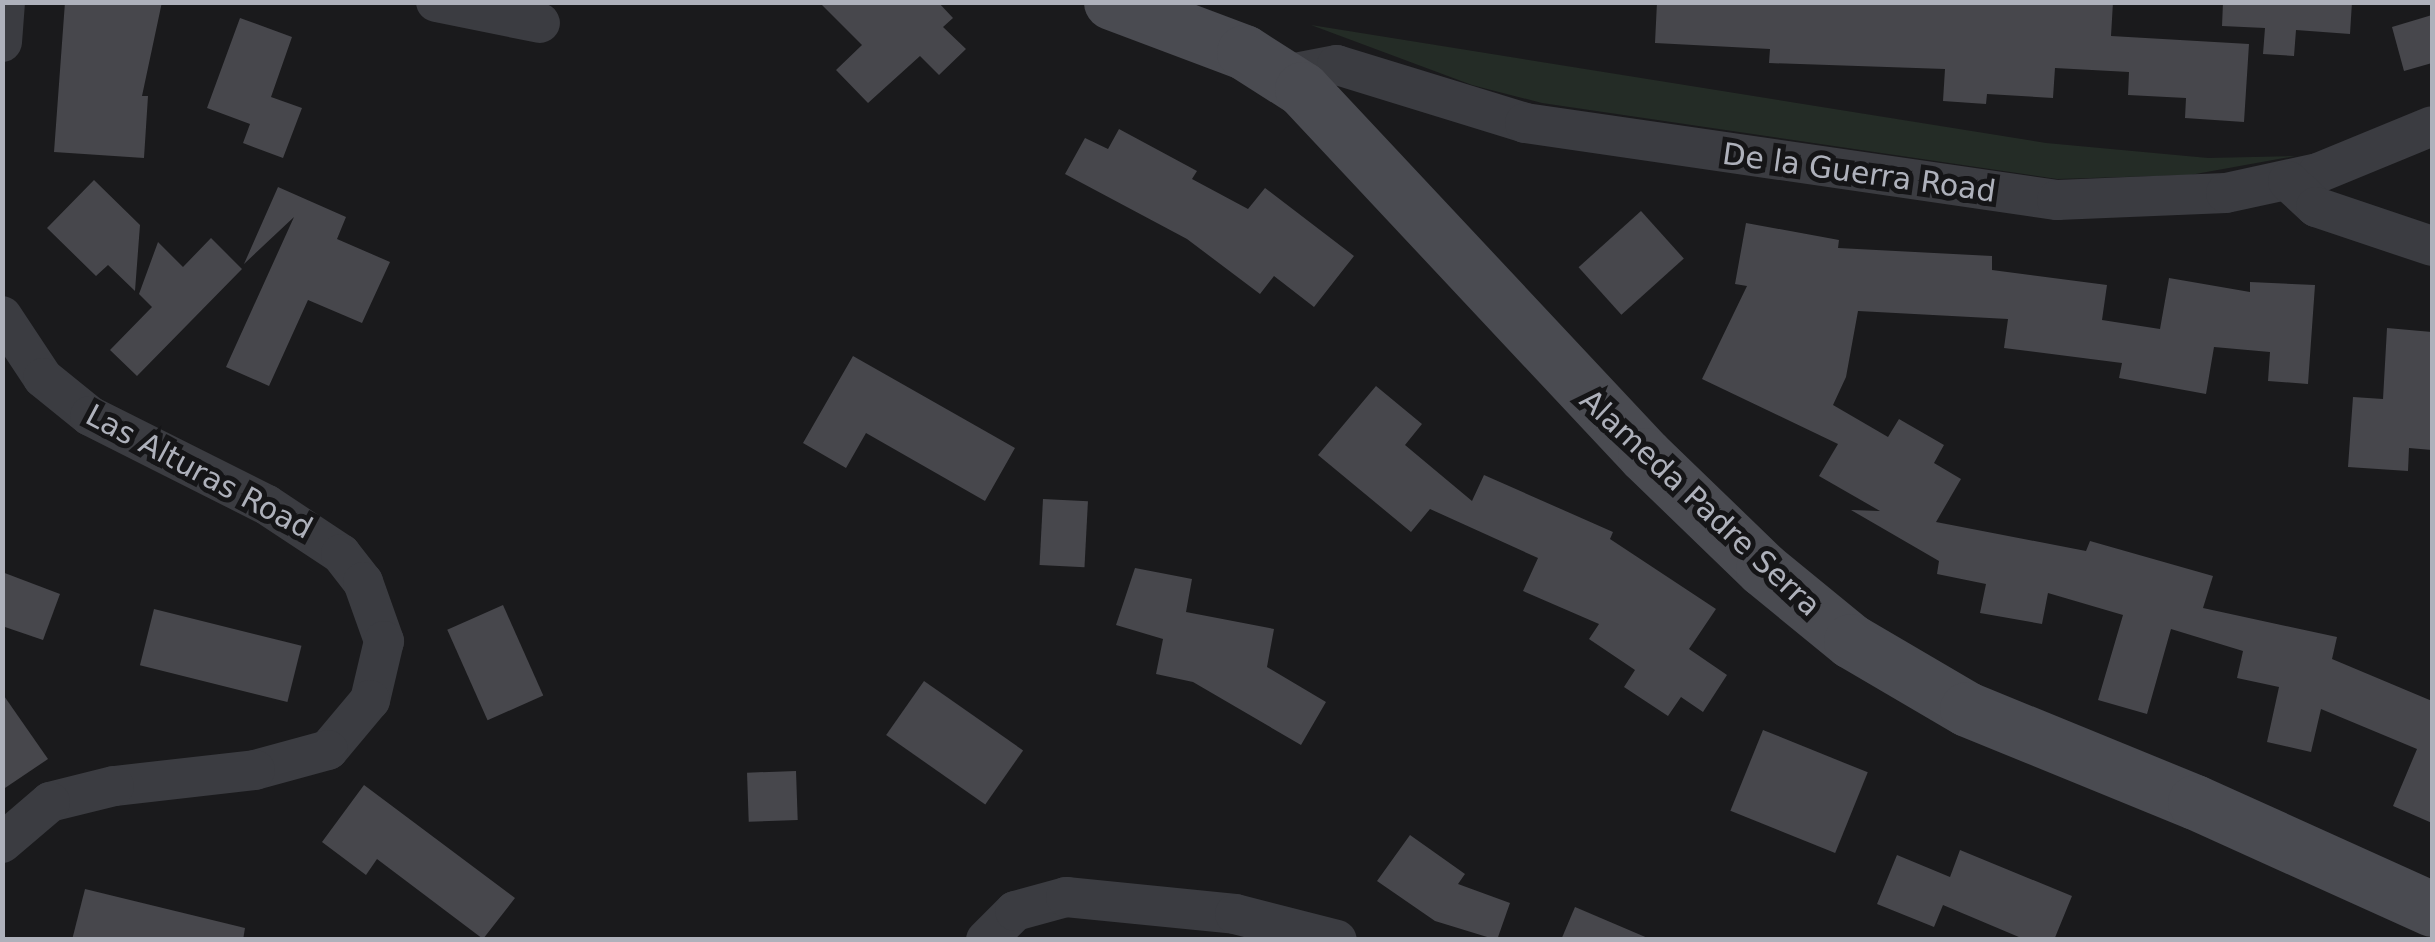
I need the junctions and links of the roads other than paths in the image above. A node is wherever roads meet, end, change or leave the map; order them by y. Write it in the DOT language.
graph roads {
  1 [pos="5,2"];
  2 [pos="436,2"];
  3 [pos="1111,2"];
  4 [pos="540,23"];
  5 [pos="2,42"];
  6 [pos="1285,75"];
  7 [pos="2432,126"];
  8 [pos="2288,180"];
  9 [pos="2432,246"];
  10 [pos="2,316"];
  11 [pos="2,843"];
  12 [pos="2432,909"];
  13 [pos="986,940"];
  14 [pos="1337,940"];
  1 -- 5 [label="street"];
  2 -- 4 [label="street"];
  3 -- 6 [label="street, Alameda Padre Serra"];
  6 -- 8 [label="street, De la Guerra Road"];
  6 -- 12 [label="street, Alameda Padre Serra"];
  7 -- 8 [label="street, De la Guerra Road"];
  8 -- 9 [label="street"];
  10 -- 11 [label="street, Las Alturas Road"];
  13 -- 14 [label="street"];
}
